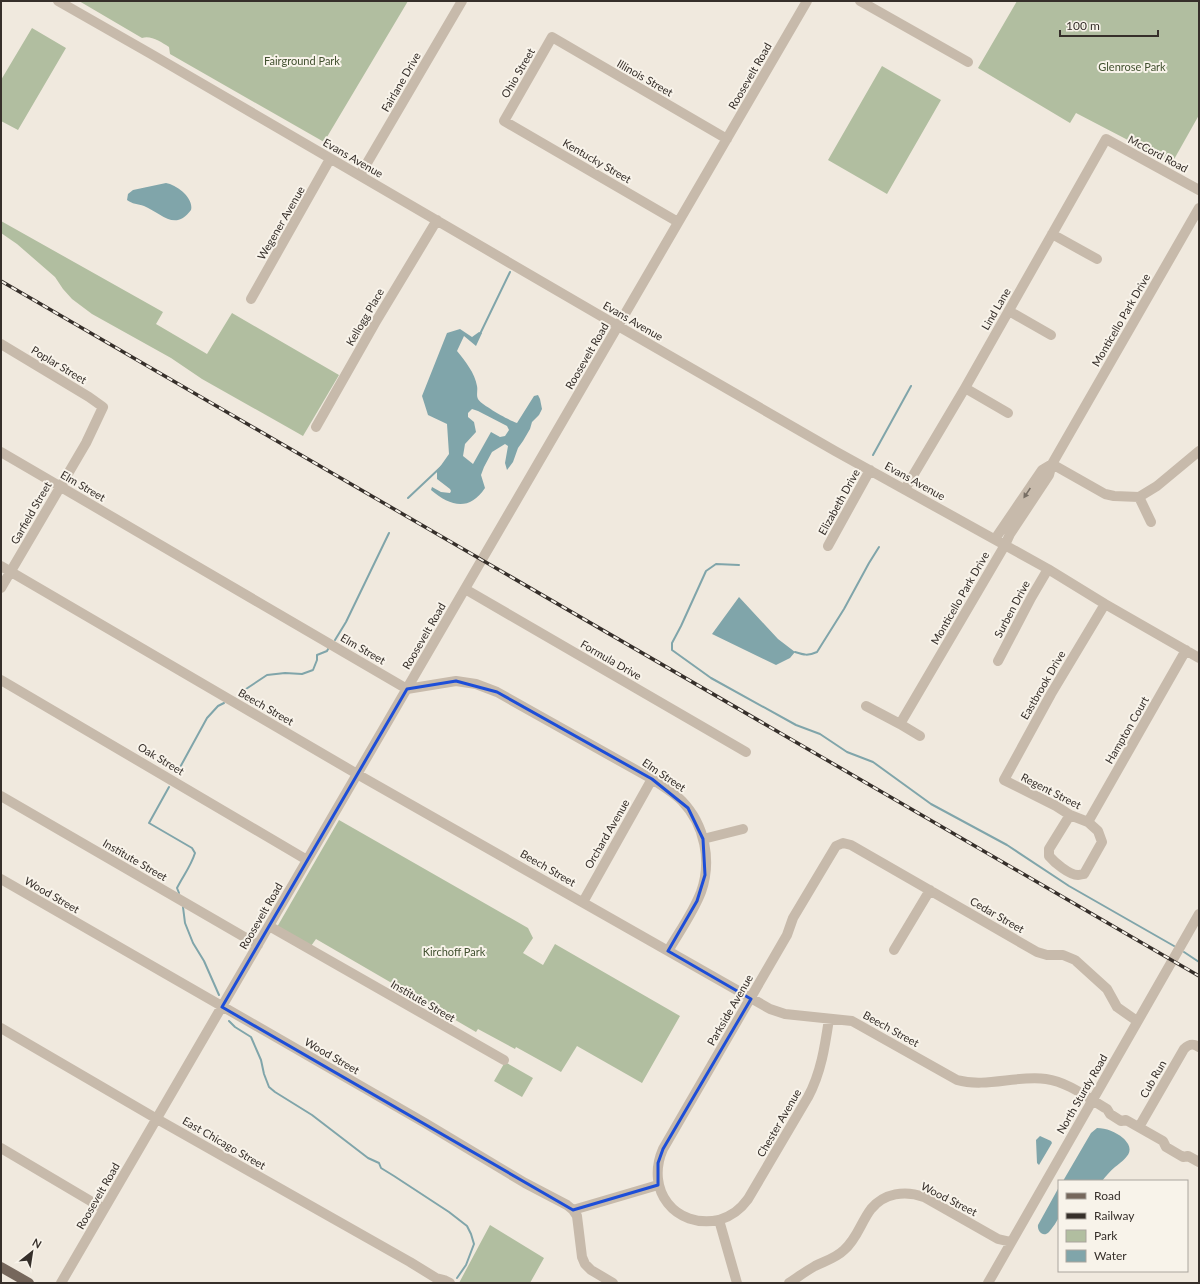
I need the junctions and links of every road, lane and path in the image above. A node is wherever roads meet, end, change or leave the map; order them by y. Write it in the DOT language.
graph roads {
  1 [pos="58,1"];
  2 [pos="462,1"];
  3 [pos="807,1"];
  4 [pos="860,1"];
  5 [pos="552,37"];
  6 [pos="968,62"];
  7 [pos="504,121"];
  8 [pos="727,139"];
  9 [pos="1106,139"];
  10 [pos="330,159"];
  11 [pos="360,176"];
  12 [pos="1199,190"];
  13 [pos="1199,208"];
  14 [pos="437,220"];
  15 [pos="678,222"];
  16 [pos="1052,234"];
  17 [pos="1097,259"];
  18 [pos="251,299"];
  19 [pos="1009,311"];
  20 [pos="618,326"];
  21 [pos="1051,336"];
  22 [pos="1,344"];
  23 [pos="965,388"];
  24 [pos="103,407"];
  25 [pos="1008,413"];
  26 [pos="316,427"];
  27 [pos="1,452"];
  28 [pos="1199,452"];
  29 [pos="1052,464"];
  30 [pos="870,470"];
  31 [pos="60,487"];
  32 [pos="905,489"];
  33 [pos="1139,497"];
  34 [pos="1151,522"];
  35 [pos="995,539"];
  36 [pos="1005,545"];
  37 [pos="828,546"];
  38 [pos="1,566"];
  39 [pos="1048,569"];
  40 [pos="10,572"];
  41 [pos="1,588"];
  42 [pos="464,590"];
  43 [pos="1105,604"];
  44 [pos="1186,650"];
  45 [pos="1199,658"];
  46 [pos="998,661"];
  47 [pos="1,680"];
  48 [pos="407,689"];
  49 [pos="866,706"];
  50 [pos="900,724"];
  51 [pos="920,736"];
  52 [pos="746,752"];
  53 [pos="357,774"];
  54 [pos="652,779"];
  55 [pos="1004,780"];
  56 [pos="1,796"];
  57 [pos="1070,815"];
  58 [pos="1088,822"];
  59 [pos="743,829"];
  60 [pos="703,839"];
  61 [pos="833,850"];
  62 [pos="308,860"];
  63 [pos="1,879"];
  64 [pos="930,890"];
  65 [pos="583,902"];
  66 [pos="1198,916"];
  67 [pos="269,926"];
  68 [pos="258,945"];
  69 [pos="894,950"];
  70 [pos="668,952"];
  71 [pos="751,999"];
  72 [pos="222,1007"];
  73 [pos="829,1019"];
  74 [pos="1138,1021"];
  75 [pos="1,1028"];
  76 [pos="1194,1046"];
  77 [pos="504,1060"];
  78 [pos="1092,1100"];
  79 [pos="157,1119"];
  80 [pos="1139,1127"];
  81 [pos="1,1148"];
  82 [pos="1199,1162"];
  83 [pos="658,1184"];
  84 [pos="104,1209"];
  85 [pos="573,1210"];
  86 [pos="719,1220"];
  87 [pos="1011,1242"];
  88 [pos="1,1267"];
  89 [pos="438,1281"];
  90 [pos="29,1283"];
  91 [pos="61,1283"];
  92 [pos="450,1283"];
  93 [pos="613,1283"];
  94 [pos="737,1283"];
  95 [pos="790,1283"];
  96 [pos="988,1283"];
  1 -- 10 [label="street, Evans Avenue"];
  2 -- 11 [label="street, Fairlane Drive"];
  3 -- 8 [label="street, Roosevelt Road"];
  4 -- 6 [label="street"];
  5 -- 7 [label="street, Ohio Street"];
  5 -- 8 [label="street, Illinois Street"];
  7 -- 15 [label="street, Kentucky Street"];
  8 -- 15 [label="street, Roosevelt Road"];
  9 -- 12 [label="street, McCord Road"];
  9 -- 16 [label="street, Lind Lane"];
  10 -- 11 [label="street, Evans Avenue"];
  10 -- 18 [label="street, Wegener Avenue"];
  11 -- 14 [label="street, Evans Avenue"];
  13 -- 29 [label="street, Monticello Park Drive"];
  14 -- 20 [label="street, Evans Avenue"];
  14 -- 26 [label="street, Kellogg Place"];
  15 -- 20 [label="street, Roosevelt Road"];
  16 -- 17 [label="street"];
  16 -- 19 [label="street, Lind Lane"];
  19 -- 21 [label="street"];
  19 -- 23 [label="street, Lind Lane"];
  20 -- 30 [label="street, Evans Avenue"];
  20 -- 42 [label="street, Roosevelt Road"];
  22 -- 24 [label="street, Poplar Street"];
  23 -- 25 [label="street"];
  23 -- 32 [label="street, Lind Lane"];
  24 -- 31 [label="street, Garfield Street"];
  27 -- 31 [label="street, Elm Street"];
  28 -- 33 [label="street"];
  29 -- 33 [label="street"];
  29 -- 35 [label="street, Monticello Park Drive, one-way"];
  29 -- 36 [label="street, Monticello Park Drive"];
  30 -- 32 [label="street, Evans Avenue"];
  30 -- 37 [label="street, Elizabeth Drive"];
  31 -- 40 [label="street, Garfield Street"];
  31 -- 48 [label="street, Elm Street"];
  32 -- 35 [label="street, Evans Avenue"];
  33 -- 34 [label="street"];
  35 -- 36 [label="street, Evans Avenue"];
  36 -- 39 [label="street, Evans Avenue"];
  36 -- 50 [label="street, Monticello Park Drive"];
  38 -- 40 [label="street, Beech Street"];
  39 -- 43 [label="street, Evans Avenue"];
  39 -- 46 [label="street, Surben Drive"];
  40 -- 41 [label="street, Garfield Street"];
  40 -- 53 [label="street, Beech Street"];
  42 -- 48 [label="street, Roosevelt Road"];
  42 -- 52 [label="street, Formula Drive"];
  43 -- 44 [label="street, Evans Avenue"];
  43 -- 55 [label="street, Eastbrook Drive"];
  44 -- 45 [label="street, Evans Avenue"];
  44 -- 58 [label="street, Hampton Court"];
  47 -- 62 [label="street, Oak Street"];
  48 -- 53 [label="street, Roosevelt Road"];
  48 -- 54 [label="street, Elm Street"];
  49 -- 50 [label="street"];
  50 -- 51 [label="street"];
  53 -- 62 [label="street, Roosevelt Road"];
  53 -- 65 [label="street, Beech Street"];
  54 -- 60 [label="street, Elm Street"];
  54 -- 65 [label="street, Orchard Avenue"];
  55 -- 57 [label="street, Regent Street"];
  56 -- 68 [label="street, Institute Street"];
  57 -- 58 [label="street, Regent Street"];
  57 -- 58 [label="street"];
  59 -- 60 [label="street"];
  60 -- 70 [label="street, Elm Street"];
  61 -- 64 [label="street, Cedar Street"];
  61 -- 71 [label="street, Parkside Avenue"];
  62 -- 67 [label="street, Roosevelt Road"];
  63 -- 72 [label="street, Wood Street"];
  64 -- 69 [label="street"];
  64 -- 74 [label="street, Cedar Street"];
  65 -- 70 [label="street, Beech Street"];
  66 -- 74 [label="street, North Sturdy Road"];
  67 -- 68 [label="street, Roosevelt Road"];
  67 -- 77 [label="street, Institute Street"];
  68 -- 72 [label="street, Roosevelt Road"];
  70 -- 71 [label="street, Beech Street"];
  71 -- 73 [label="street, Beech Street"];
  71 -- 83 [label="street, Parkside Avenue"];
  72 -- 79 [label="street, Roosevelt Road"];
  72 -- 85 [label="street, Wood Street"];
  73 -- 78 [label="street, Beech Street"];
  73 -- 86 [label="street, Chester Avenue"];
  74 -- 78 [label="street, North Sturdy Road"];
  75 -- 79 [label="street, East Chicago Street"];
  76 -- 80 [label="street, Cub Run"];
  78 -- 80 [label="street, Beech Street"];
  78 -- 87 [label="street, North Sturdy Road"];
  79 -- 84 [label="street, Roosevelt Road"];
  79 -- 89 [label="street, East Chicago Street"];
  80 -- 82 [label="street, Beech Street"];
  81 -- 84 [label="street"];
  83 -- 85 [label="street"];
  83 -- 86 [label="street, Chester Avenue"];
  84 -- 91 [label="street, Roosevelt Road"];
  85 -- 93 [label="street"];
  86 -- 94 [label="street"];
  87 -- 95 [label="street, Wood Street"];
  87 -- 96 [label="street, North Sturdy Road"];
  88 -- 90 [label="main road"];
  89 -- 92 [label="street, East Chicago Street"];
}
